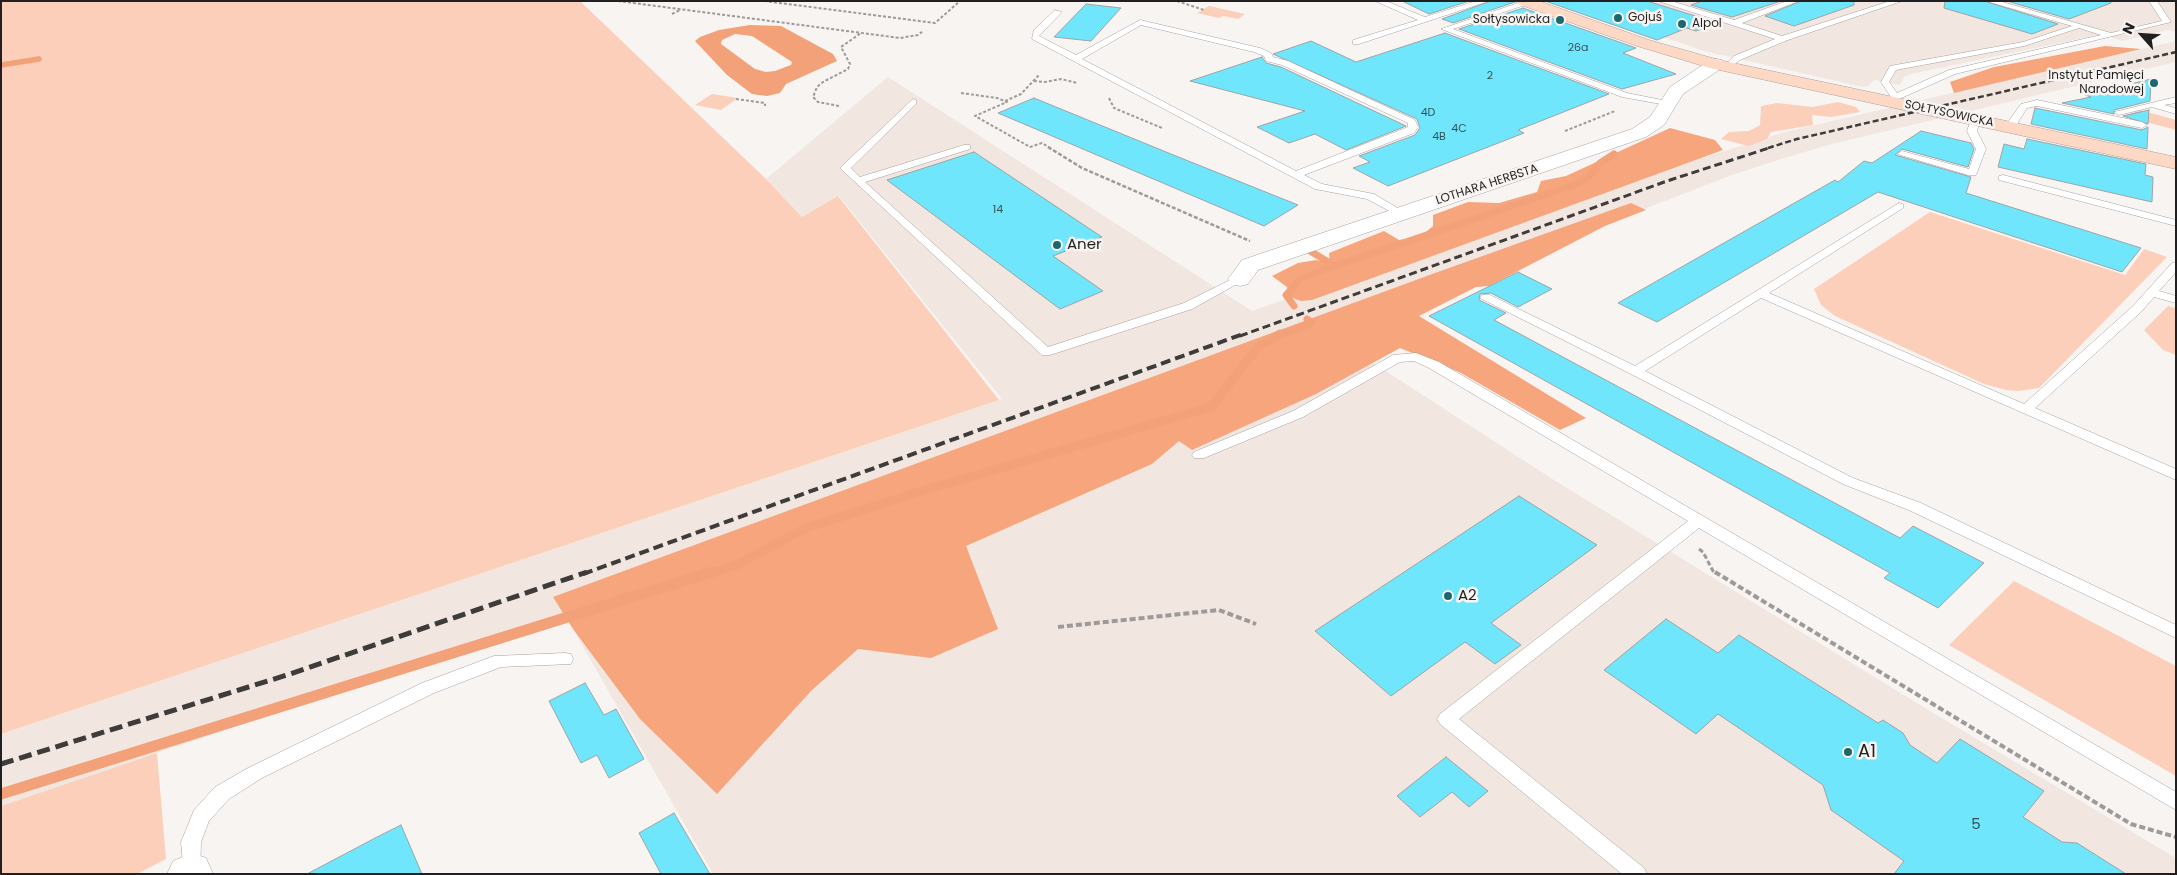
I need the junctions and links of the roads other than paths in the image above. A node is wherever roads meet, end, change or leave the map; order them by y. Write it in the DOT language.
graph roads {
  1 [pos="1378,1"];
  2 [pos="1485,1"];
  3 [pos="1662,1"];
  4 [pos="1795,1"];
  5 [pos="1898,1"];
  6 [pos="1990,1"];
  7 [pos="2155,1"];
  8 [pos="1525,2"];
  9 [pos="1058,12"];
  10 [pos="1426,20"];
  11 [pos="1734,23"];
  12 [pos="2075,28"];
  13 [pos="2114,36"];
  14 [pos="1782,39"];
  15 [pos="1356,42"];
  16 [pos="1073,58"];
  17 [pos="1721,65"];
  18 [pos="1894,100"];
  19 [pos="2176,100"];
  20 [pos="913,102"];
  21 [pos="1669,104"];
  22 [pos="2152,104"];
  23 [pos="2176,111"];
  24 [pos="2119,112"];
  25 [pos="1975,120"];
  26 [pos="2142,125"];
  27 [pos="2013,128"];
  28 [pos="967,147"];
  29 [pos="1902,154"];
  30 [pos="2176,163"];
  31 [pos="1295,175"];
  32 [pos="2003,178"];
  33 [pos="858,181"];
  34 [pos="1899,206"];
  35 [pos="1401,213"];
  36 [pos="2176,223"];
  37 [pos="2176,265"];
  38 [pos="1240,279"];
  39 [pos="2151,292"];
  40 [pos="1759,293"];
  41 [pos="1486,298"];
  42 [pos="2176,300"];
  43 [pos="1636,371"];
  44 [pos="2026,409"];
  45 [pos="1199,455"];
  46 [pos="2176,475"];
  47 [pos="1698,522"];
  48 [pos="2176,632"];
  49 [pos="564,659"];
  50 [pos="2176,802"];
  51 [pos="190,873"];
  52 [pos="1637,874"];
  1 -- 10 [label="lane"];
  2 -- 10 [label="lane"];
  3 -- 11 [label="lane"];
  4 -- 11 [label="lane"];
  5 -- 14 [label="lane"];
  6 -- 13 [label="lane"];
  7 -- 13 [label="lane"];
  8 -- 17 [label="street, SOŁTYSOWICKA"];
  8 -- 21 [label="lane"];
  9 -- 16 [label="lane"];
  10 -- 15 [label="lane"];
  11 -- 14 [label="lane"];
  12 -- 18 [label="lane"];
  13 -- 18 [label="lane"];
  14 -- 17 [label="lane"];
  16 -- 31 [label="lane"];
  16 -- 31 [label="lane"];
  17 -- 18 [label="street, SOŁTYSOWICKA"];
  17 -- 21 [label="street, LOTHARA HERBSTA"];
  18 -- 25 [label="street, SOŁTYSOWICKA"];
  19 -- 22 [label="lane"];
  20 -- 33 [label="lane"];
  21 -- 35 [label="street, LOTHARA HERBSTA"];
  22 -- 23 [label="lane"];
  22 -- 24 [label="lane"];
  25 -- 27 [label="street, SOŁTYSOWICKA"];
  25 -- 29 [label="lane"];
  26 -- 27 [label="lane"];
  27 -- 30 [label="street, SOŁTYSOWICKA"];
  28 -- 33 [label="lane"];
  31 -- 35 [label="lane"];
  32 -- 36 [label="lane"];
  33 -- 38 [label="lane"];
  34 -- 40 [label="lane"];
  35 -- 38 [label="street, LOTHARA HERBSTA"];
  37 -- 39 [label="lane"];
  39 -- 42 [label="lane"];
  39 -- 44 [label="lane"];
  40 -- 43 [label="lane"];
  40 -- 44 [label="lane"];
  41 -- 43 [label="lane"];
  43 -- 48 [label="lane"];
  44 -- 46 [label="lane"];
  45 -- 47 [label="lane"];
  47 -- 50 [label="lane"];
  47 -- 52 [label="lane"];
  49 -- 51 [label="lane"];
}
